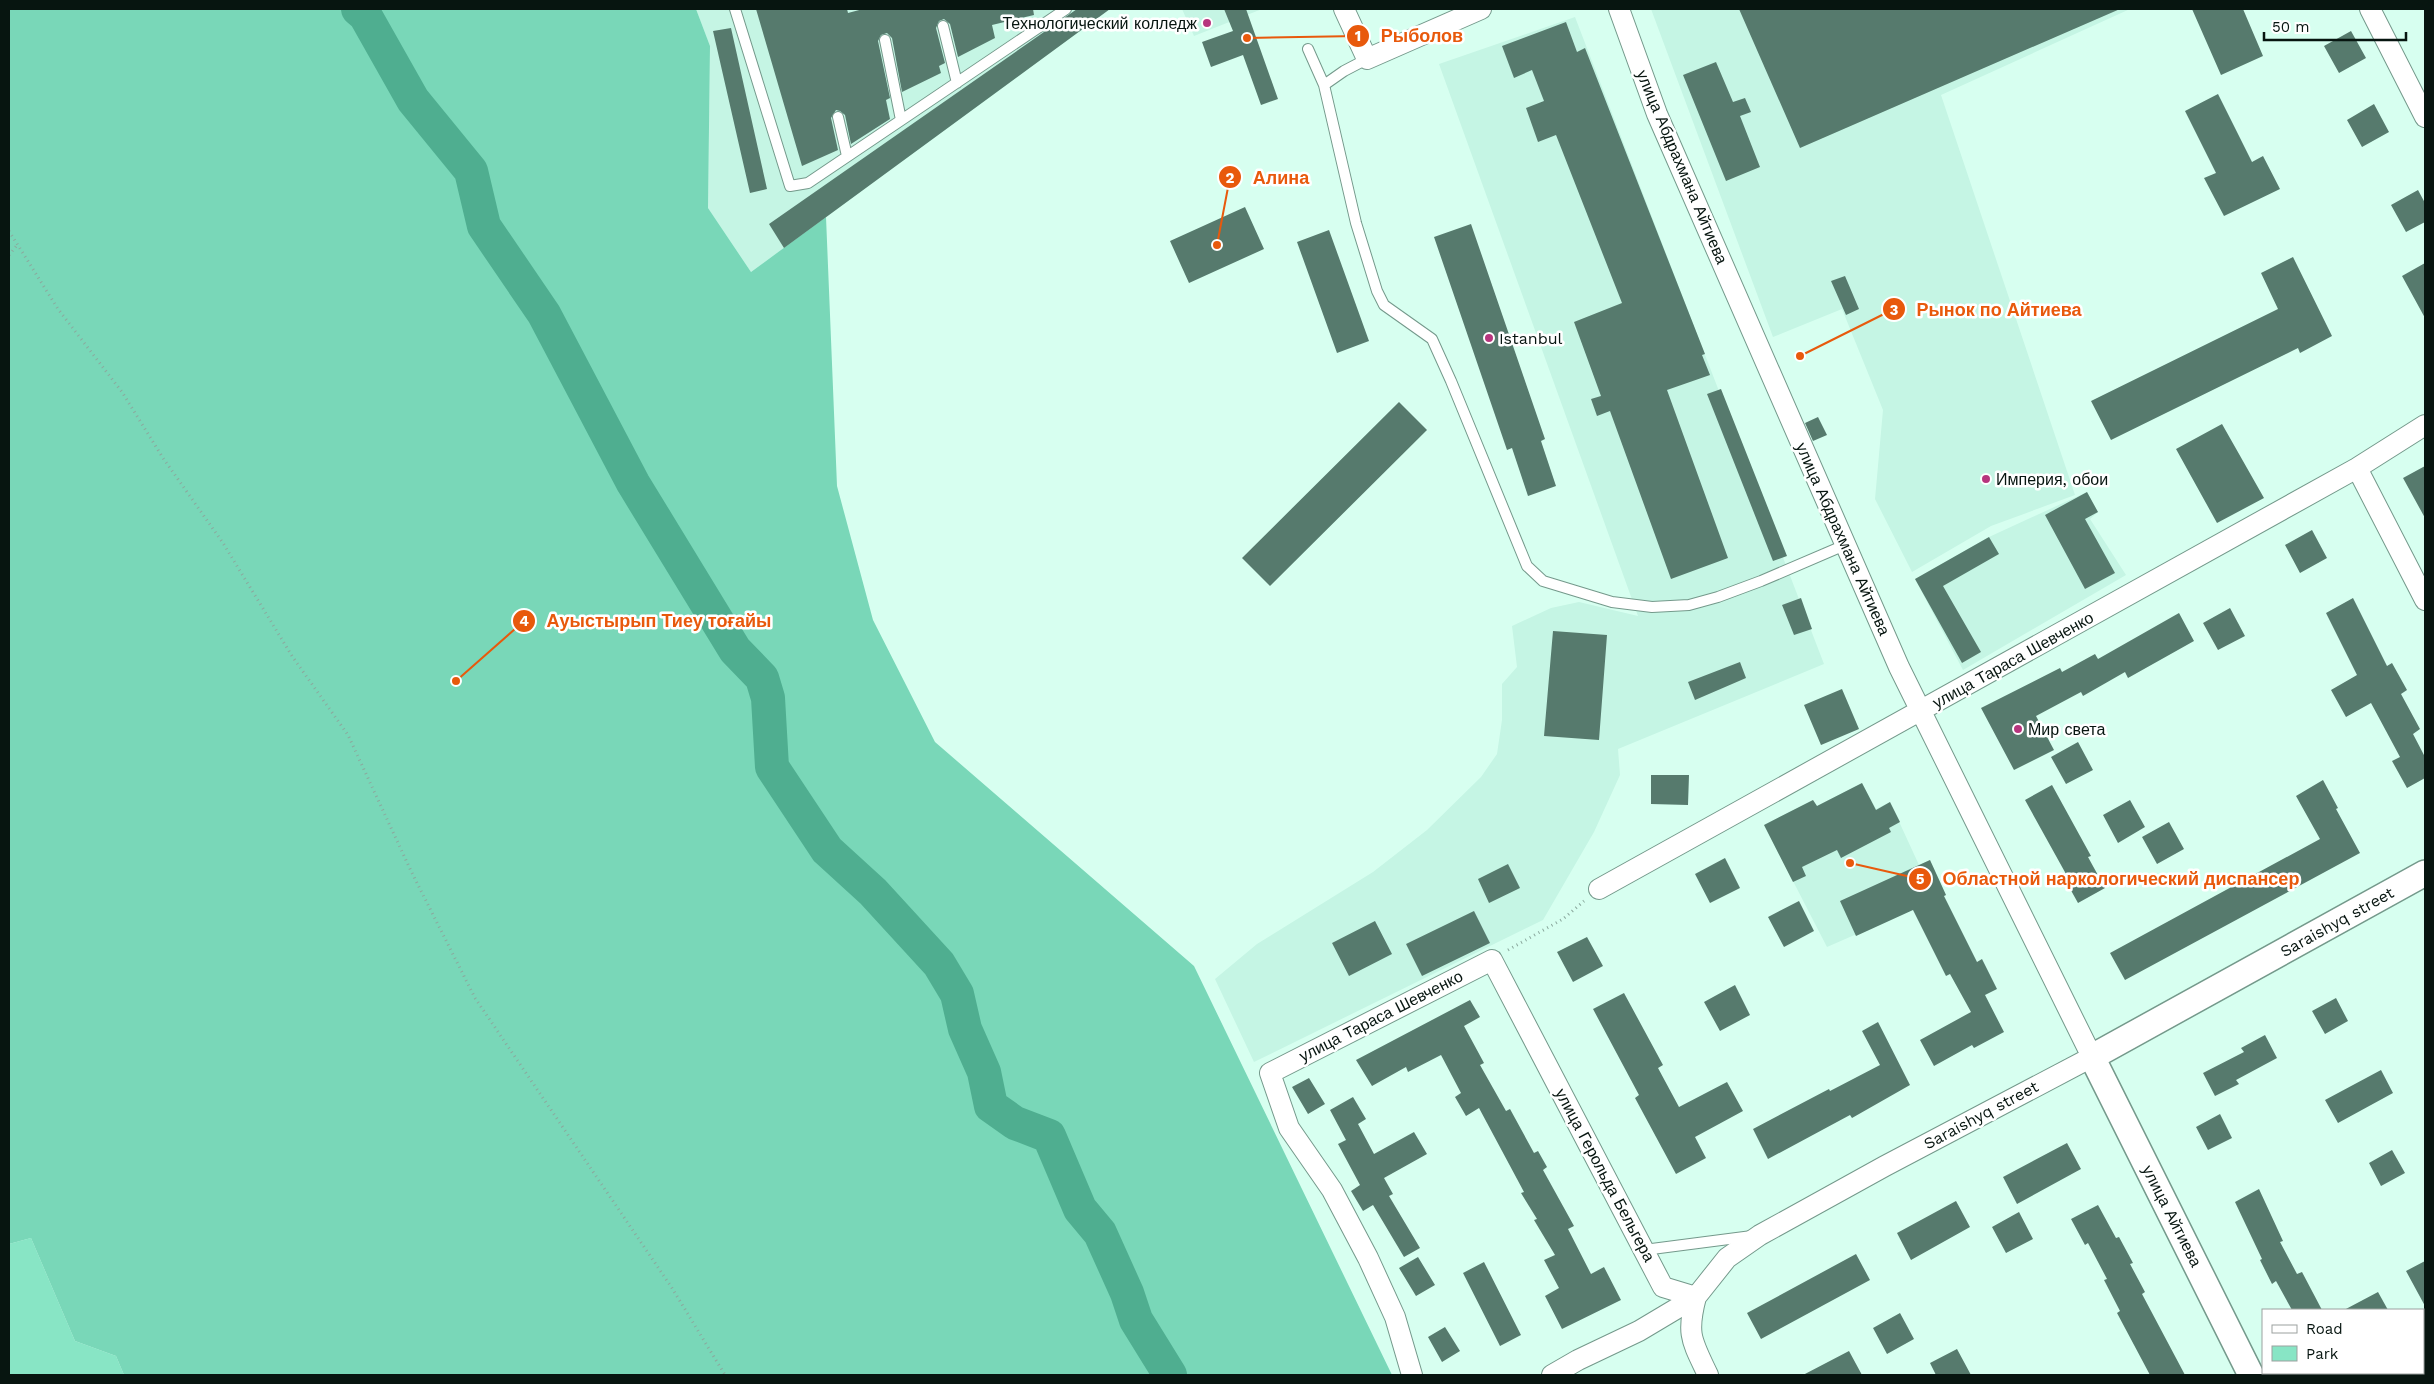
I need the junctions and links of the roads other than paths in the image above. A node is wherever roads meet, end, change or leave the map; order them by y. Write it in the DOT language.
graph roads {
  1 [pos="736,9"];
  2 [pos="1066,9"];
  3 [pos="1344,9"];
  4 [pos="1481,9"];
  5 [pos="1619,9"];
  6 [pos="2370,9"];
  7 [pos="943,26"];
  8 [pos="885,40"];
  9 [pos="1308,49"];
  10 [pos="1367,59"];
  11 [pos="956,83"];
  12 [pos="1324,85"];
  13 [pos="838,117"];
  14 [pos="2425,117"];
  15 [pos="901,120"];
  16 [pos="847,156"];
  17 [pos="2425,425"];
  18 [pos="2357,468"];
  19 [pos="1845,544"];
  20 [pos="2425,600"];
  21 [pos="1920,712"];
  22 [pos="2425,873"];
  23 [pos="1599,889"];
  24 [pos="1492,960"];
  25 [pos="2092,1057"];
  26 [pos="1760,1235"];
  27 [pos="1644,1250"];
  28 [pos="1696,1296"];
  29 [pos="1412,1375"];
  30 [pos="1552,1375"];
  31 [pos="1708,1375"];
  32 [pos="2252,1375"];
  1 -- 16 [label="lane"];
  2 -- 11 [label="lane"];
  3 -- 10 [label="street"];
  4 -- 10 [label="street"];
  5 -- 19 [label="street, улица Абдрахмана Айтиева"];
  6 -- 14 [label="street"];
  7 -- 11 [label="lane"];
  8 -- 15 [label="lane"];
  9 -- 12 [label="lane"];
  10 -- 12 [label="lane"];
  11 -- 15 [label="lane"];
  12 -- 19 [label="lane"];
  13 -- 16 [label="lane"];
  15 -- 16 [label="lane"];
  17 -- 18 [label="street, улица Тараса Шевченко"];
  18 -- 20 [label="street"];
  18 -- 21 [label="street, улица Тараса Шевченко"];
  19 -- 21 [label="street, улица Абдрахмана Айтиева"];
  21 -- 23 [label="street, улица Тараса Шевченко"];
  21 -- 25 [label="street, улица Абдрахмана Айтиева"];
  22 -- 25 [label="street, Saraishyq street"];
  24 -- 27 [label="street, улица Герольда Бельгера"];
  24 -- 29 [label="street, улица Тараса Шевченко"];
  25 -- 26 [label="street, Saraishyq street"];
  25 -- 32 [label="street, улица Айтиева"];
  26 -- 27 [label="lane"];
  26 -- 28 [label="street, Saraishyq street"];
  27 -- 28 [label="street, улица Герольда Бельгера"];
  28 -- 30 [label="street, Saraishyq street"];
  28 -- 31 [label="street"];
}
